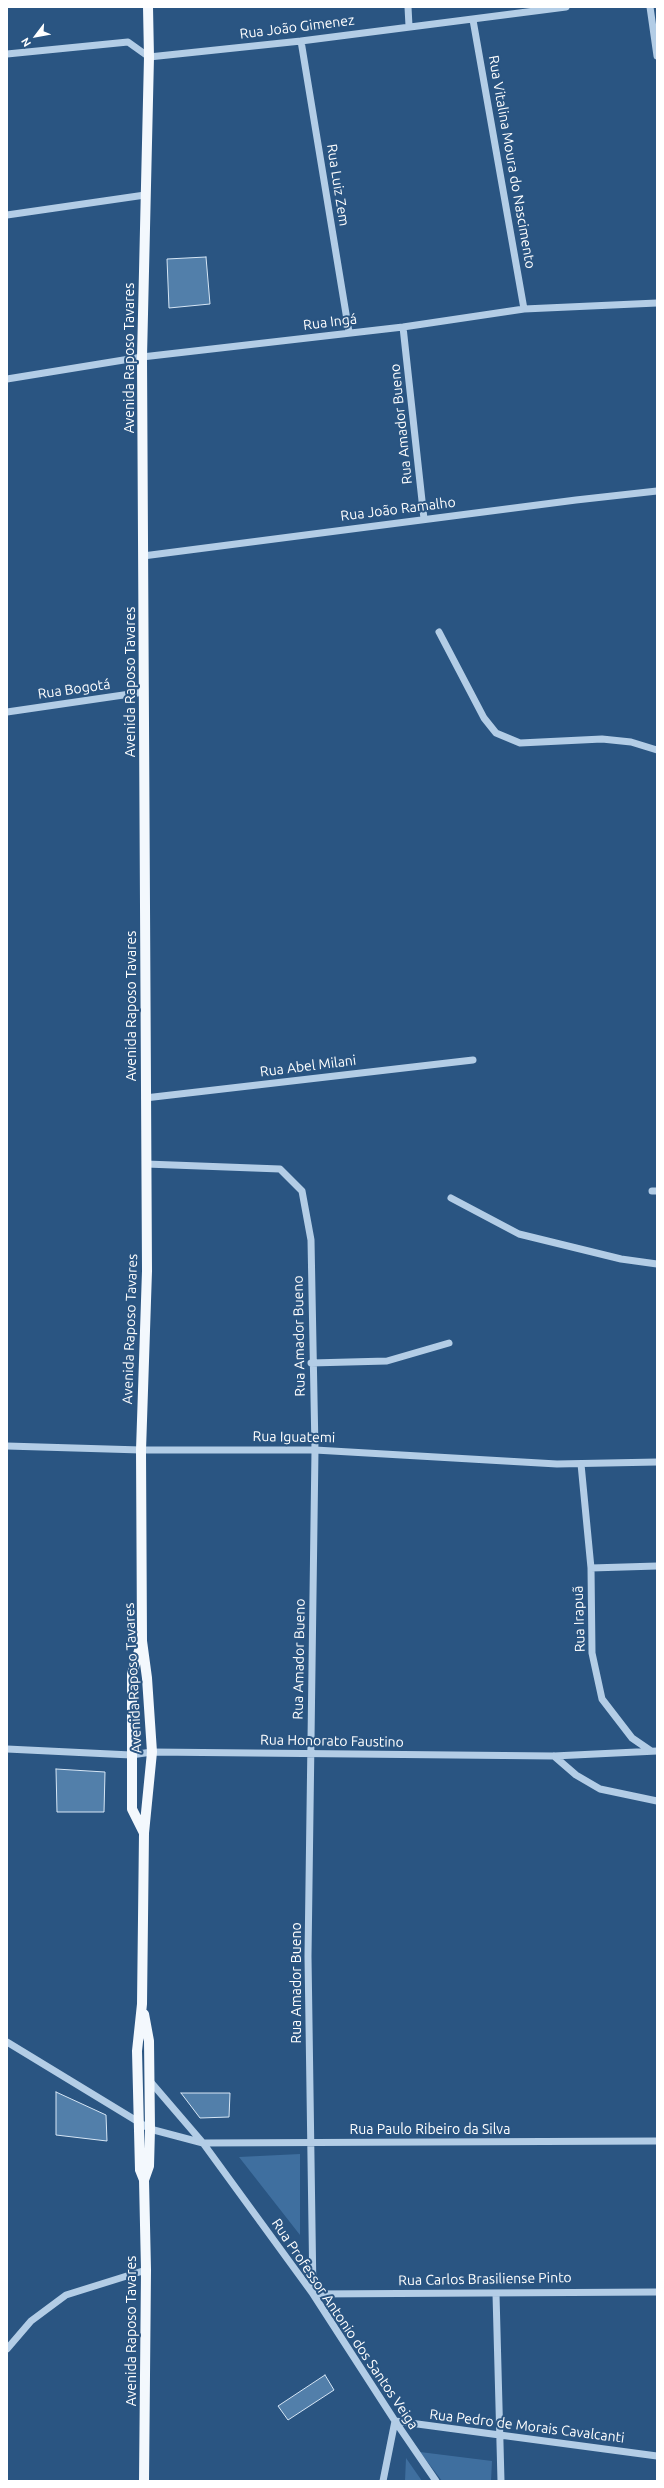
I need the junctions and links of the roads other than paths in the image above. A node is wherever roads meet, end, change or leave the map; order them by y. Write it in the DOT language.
graph roads {
  1 [pos="148,7"];
  2 [pos="408,7"];
  3 [pos="566,7"];
  4 [pos="650,7"];
  5 [pos="474,20"];
  6 [pos="409,26"];
  7 [pos="301,41"];
  8 [pos="7,54"];
  9 [pos="657,56"];
  10 [pos="149,57"];
  11 [pos="145,195"];
  12 [pos="7,215"];
  13 [pos="657,303"];
  14 [pos="524,309"];
  15 [pos="403,327"];
  16 [pos="349,332"];
  17 [pos="142,357"];
  18 [pos="7,379"];
  19 [pos="657,491"];
  20 [pos="424,519"];
  21 [pos="143,556"];
  22 [pos="439,632"];
  23 [pos="144,692"];
  24 [pos="7,712"];
  25 [pos="657,750"];
  26 [pos="473,1060"];
  27 [pos="145,1098"];
  28 [pos="146,1164"];
  29 [pos="451,1198"];
  30 [pos="657,1264"];
  31 [pos="449,1343"];
  32 [pos="311,1363"];
  33 [pos="7,1446"];
  34 [pos="141,1450"];
  35 [pos="315,1450"];
  36 [pos="657,1462"];
  37 [pos="581,1464"];
  38 [pos="657,1566"];
  39 [pos="590,1568"];
  40 [pos="142,1641"];
  41 [pos="7,1749"];
  42 [pos="654,1751"];
  43 [pos="152,1752"];
  44 [pos="310,1753"];
  45 [pos="131,1755"];
  46 [pos="554,1756"];
  47 [pos="657,1801"];
  48 [pos="144,1833"];
  49 [pos="142,2004"];
  50 [pos="7,2042"];
  51 [pos="148,2078"];
  52 [pos="138,2121"];
  53 [pos="150,2129"];
  54 [pos="657,2141"];
  55 [pos="203,2143"];
  56 [pos="311,2143"];
  57 [pos="144,2180"];
  58 [pos="146,2270"];
  59 [pos="657,2292"];
  60 [pos="313,2294"];
  61 [pos="496,2294"];
  62 [pos="7,2349"];
  63 [pos="395,2421"];
  64 [pos="501,2436"];
  65 [pos="657,2456"];
  66 [pos="144,2481"];
  67 [pos="383,2481"];
  68 [pos="436,2481"];
  69 [pos="501,2481"];
  1 -- 10 [label="main road, Avenida Raposo Tavares"];
  2 -- 6 [label="street"];
  3 -- 5 [label="street, Rua João Gimenez"];
  4 -- 9 [label="street"];
  5 -- 6 [label="street, Rua João Gimenez"];
  5 -- 14 [label="street, Rua Vitalina Moura do Nascimento"];
  6 -- 7 [label="street, Rua João Gimenez"];
  7 -- 10 [label="street, Rua João Gimenez"];
  7 -- 16 [label="street, Rua Luiz Zem"];
  8 -- 10 [label="street"];
  10 -- 11 [label="main road, Avenida Raposo Tavares"];
  11 -- 12 [label="street"];
  11 -- 17 [label="main road, Avenida Raposo Tavares"];
  13 -- 14 [label="street, Rua Ingá"];
  14 -- 15 [label="street, Rua Ingá"];
  15 -- 16 [label="street, Rua Ingá"];
  15 -- 20 [label="street, Rua Amador Bueno"];
  16 -- 17 [label="street, Rua Ingá"];
  17 -- 18 [label="street, Rua Ingá"];
  17 -- 21 [label="main road, Avenida Raposo Tavares"];
  19 -- 20 [label="street, Rua João Ramalho"];
  20 -- 21 [label="street, Rua João Ramalho"];
  21 -- 23 [label="main road, Avenida Raposo Tavares"];
  22 -- 25 [label="street"];
  23 -- 24 [label="street, Rua Bogotá"];
  23 -- 27 [label="main road, Avenida Raposo Tavares"];
  26 -- 27 [label="street, Rua Abel Milani"];
  27 -- 28 [label="main road, Avenida Raposo Tavares"];
  28 -- 32 [label="street, Rua Amador Bueno"];
  28 -- 34 [label="main road, Avenida Raposo Tavares"];
  29 -- 30 [label="street"];
  31 -- 32 [label="street"];
  32 -- 35 [label="street, Rua Amador Bueno"];
  33 -- 34 [label="street, Rua Iguatemi"];
  34 -- 35 [label="street, Rua Iguatemi"];
  34 -- 40 [label="main road, Avenida Raposo Tavares"];
  35 -- 37 [label="street, Rua Iguatemi"];
  35 -- 44 [label="street, Rua Amador Bueno"];
  36 -- 37 [label="street, Rua Iguatemi"];
  37 -- 39 [label="street, Rua Irapuã"];
  38 -- 39 [label="street"];
  39 -- 42 [label="street, Rua Irapuã"];
  40 -- 43 [label="main road, Avenida Raposo Tavares"];
  40 -- 45 [label="main road"];
  41 -- 45 [label="street, Rua Honorato Faustino"];
  42 -- 46 [label="street, Rua Honorato Faustino"];
  43 -- 44 [label="street, Rua Honorato Faustino"];
  43 -- 45 [label="street, Rua Honorato Faustino"];
  43 -- 48 [label="main road, Avenida Raposo Tavares"];
  44 -- 46 [label="street, Rua Honorato Faustino"];
  44 -- 56 [label="street, Rua Amador Bueno"];
  45 -- 48 [label="main road"];
  46 -- 47 [label="street"];
  48 -- 49 [label="main road, Avenida Raposo Tavares"];
  49 -- 51 [label="main road, Avenida Raposo Tavares"];
  49 -- 52 [label="main road, Avenida Raposo Tavares"];
  50 -- 52 [label="street"];
  51 -- 53 [label="main road, Avenida Raposo Tavares"];
  51 -- 55 [label="street, Rua Professor Antonio dos Santos Veiga"];
  52 -- 53 [label="street"];
  52 -- 57 [label="main road, Avenida Raposo Tavares"];
  53 -- 55 [label="street"];
  53 -- 57 [label="main road, Avenida Raposo Tavares"];
  54 -- 56 [label="street, Rua Paulo Ribeiro da Silva"];
  55 -- 56 [label="street, Rua Paulo Ribeiro da Silva"];
  55 -- 60 [label="street, Rua Professor Antonio dos Santos Veiga"];
  56 -- 60 [label="street, Rua Amador Bueno"];
  57 -- 58 [label="main road, Avenida Raposo Tavares"];
  58 -- 62 [label="street"];
  58 -- 66 [label="main road, Avenida Raposo Tavares"];
  59 -- 61 [label="street, Rua Carlos Brasiliense Pinto"];
  60 -- 61 [label="street, Rua Carlos Brasiliense Pinto"];
  60 -- 63 [label="street, Rua Professor Antonio dos Santos Veiga"];
  61 -- 64 [label="street"];
  63 -- 64 [label="street, Rua Pedro de Morais Cavalcanti"];
  63 -- 67 [label="street"];
  63 -- 68 [label="street, Rua Professor Antonio dos Santos Veiga"];
  64 -- 65 [label="street, Rua Pedro de Morais Cavalcanti"];
  64 -- 69 [label="street"];
}
